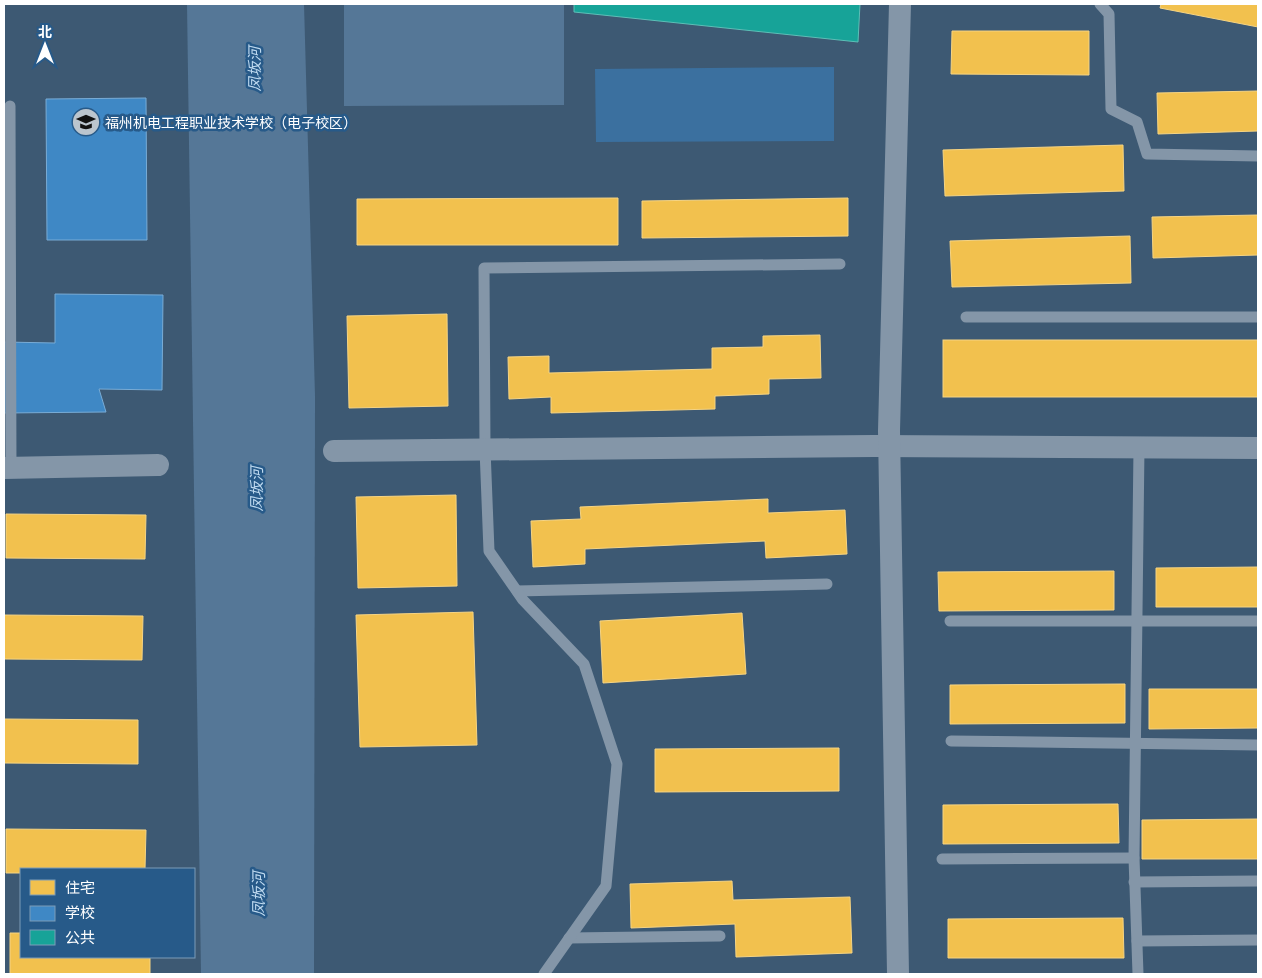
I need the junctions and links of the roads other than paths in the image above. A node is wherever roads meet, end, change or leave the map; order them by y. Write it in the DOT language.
graph roads {
  1 [pos="900,4"];
  2 [pos="1100,4"];
  3 [pos="10,106"];
  4 [pos="1258,156"];
  5 [pos="840,264"];
  6 [pos="966,317"];
  7 [pos="1258,317"];
  8 [pos="889,446"];
  9 [pos="1138,448"];
  10 [pos="1258,448"];
  11 [pos="485,449"];
  12 [pos="334,451"];
  13 [pos="158,465"];
  14 [pos="8,468"];
  15 [pos="826,584"];
  16 [pos="517,591"];
  17 [pos="950,621"];
  18 [pos="1137,621"];
  19 [pos="1258,621"];
  20 [pos="951,741"];
  21 [pos="1135,743"];
  22 [pos="1258,745"];
  23 [pos="1134,858"];
  24 [pos="942,859"];
  25 [pos="1258,881"];
  26 [pos="1134,882"];
  27 [pos="720,936"];
  28 [pos="569,938"];
  29 [pos="1258,940"];
  30 [pos="1137,941"];
  31 [pos="544,974"];
  32 [pos="898,974"];
  33 [pos="1138,974"];
  1 -- 8 [label="street"];
  2 -- 4 [label="lane"];
  3 -- 14 [label="lane"];
  5 -- 11 [label="lane"];
  6 -- 7 [label="lane"];
  8 -- 9 [label="street"];
  8 -- 11 [label="street"];
  8 -- 32 [label="street"];
  9 -- 10 [label="street"];
  9 -- 18 [label="lane"];
  11 -- 12 [label="street"];
  11 -- 16 [label="lane"];
  13 -- 14 [label="street"];
  15 -- 16 [label="lane"];
  16 -- 28 [label="lane"];
  17 -- 18 [label="lane"];
  18 -- 19 [label="lane"];
  18 -- 21 [label="lane"];
  20 -- 21 [label="lane"];
  21 -- 22 [label="lane"];
  21 -- 23 [label="lane"];
  23 -- 24 [label="lane"];
  23 -- 26 [label="lane"];
  25 -- 26 [label="lane"];
  26 -- 30 [label="lane"];
  27 -- 28 [label="lane"];
  28 -- 31 [label="lane"];
  29 -- 30 [label="lane"];
  30 -- 33 [label="lane"];
}
